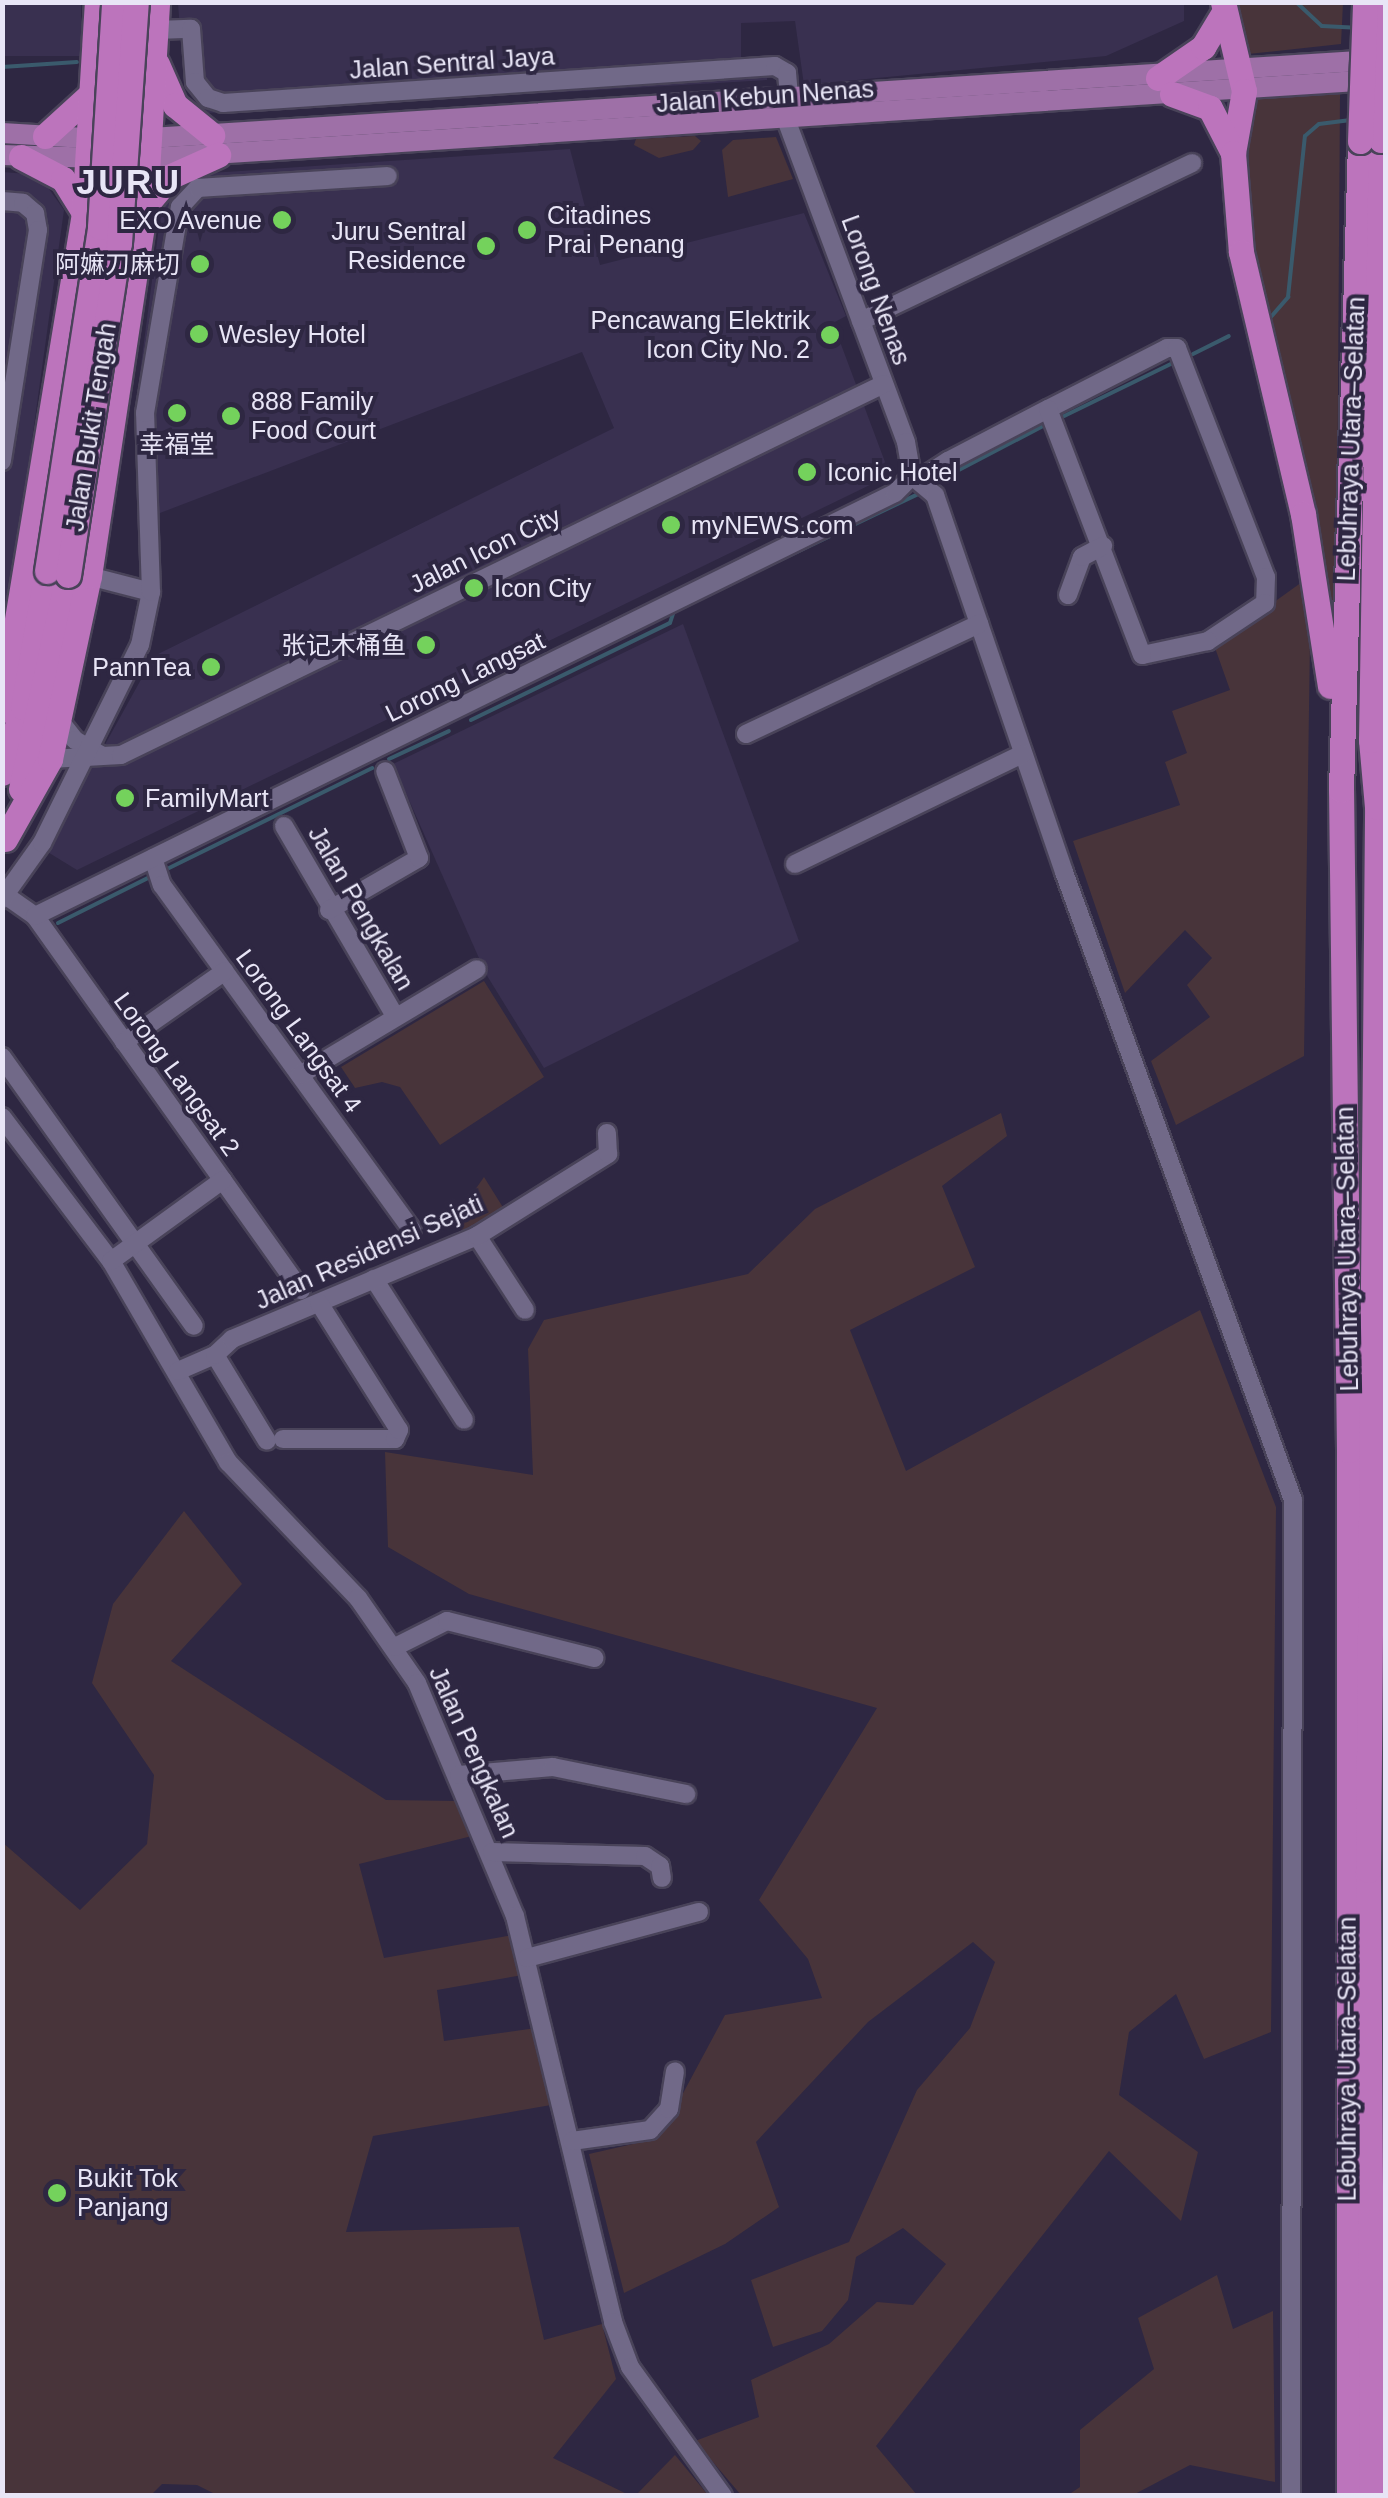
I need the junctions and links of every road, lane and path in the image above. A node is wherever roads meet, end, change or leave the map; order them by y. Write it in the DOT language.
graph roads {
  1 [pos="96,2"];
  2 [pos="114,2"];
  3 [pos="136,2"];
  4 [pos="156,2"];
  5 [pos="1365,2"];
  6 [pos="1223,8"];
  7 [pos="1386,10"];
  8 [pos="94,38"];
  9 [pos="155,45"];
  10 [pos="1386,59"];
  11 [pos="1386,80"];
  12 [pos="1243,82"];
  13 [pos="1165,86"];
  14 [pos="91,94"];
  15 [pos="789,94"];
  16 [pos="788,122"];
  17 [pos="2,134"];
  18 [pos="45,136"];
  19 [pos="1371,140"];
  20 [pos="215,145"];
  21 [pos="88,148"];
  22 [pos="148,149"];
  23 [pos="1233,154"];
  24 [pos="12,156"];
  25 [pos="1192,163"];
  26 [pos="388,176"];
  27 [pos="2,201"];
  28 [pos="145,206"];
  29 [pos="84,213"];
  30 [pos="80,240"];
  31 [pos="139,246"];
  32 [pos="861,320"];
  33 [pos="884,384"];
  34 [pos="1051,417"];
  35 [pos="2,461"];
  36 [pos="923,484"];
  37 [pos="1103,546"];
  38 [pos="68,574"];
  39 [pos="151,592"];
  40 [pos="1068,594"];
  41 [pos="979,624"];
  42 [pos="3,701"];
  43 [pos="60,720"];
  44 [pos="746,734"];
  45 [pos="1024,754"];
  46 [pos="94,756"];
  47 [pos="50,759"];
  48 [pos="384,771"];
  49 [pos="2,773"];
  50 [pos="1386,776"];
  51 [pos="1341,790"];
  52 [pos="1377,807"];
  53 [pos="284,826"];
  54 [pos="4,842"];
  55 [pos="153,858"];
  56 [pos="795,864"];
  57 [pos="4,897"];
  58 [pos="329,910"];
  59 [pos="34,916"];
  60 [pos="476,970"];
  61 [pos="224,971"];
  62 [pos="395,1016"];
  63 [pos="124,1042"];
  64 [pos="2,1057"];
  65 [pos="300,1075"];
  66 [pos="2,1117"];
  67 [pos="47,1118"];
  68 [pos="607,1133"];
  69 [pos="22,1141"];
  70 [pos="222,1180"];
  71 [pos="412,1230"];
  72 [pos="477,1236"];
  73 [pos="137,1242"];
  74 [pos="111,1262"];
  75 [pos="374,1280"];
  76 [pos="300,1290"];
  77 [pos="318,1303"];
  78 [pos="524,1310"];
  79 [pos="194,1326"];
  80 [pos="214,1356"];
  81 [pos="178,1371"];
  82 [pos="464,1420"];
  83 [pos="395,1647"];
  84 [pos="594,1658"];
  85 [pos="459,1775"];
  86 [pos="686,1794"];
  87 [pos="492,1852"];
  88 [pos="662,1878"];
  89 [pos="699,1912"];
  90 [pos="527,1958"];
  91 [pos="675,2071"];
  92 [pos="572,2141"];
  93 [pos="723,2496"];
  94 [pos="1291,2496"];
  95 [pos="1349,2496"];
  96 [pos="1372,2496"];
  1 -- 8 [label="highway"];
  2 -- 38 [label="highway, Jalan Bukit Tengah, bridge"];
  3 -- 38 [label="highway, Jalan Bukit Tengah, bridge"];
  4 -- 9 [label="highway"];
  5 -- 19 [label="highway, Lebuhraya Utara–Selatan, bridge"];
  6 -- 12 [label="highway"];
  6 -- 13 [label="highway"];
  7 -- 19 [label="highway, Lebuhraya Utara–Selatan, bridge"];
  8 -- 9 [label="highway"];
  8 -- 14 [label="highway"];
  9 -- 15 [label="street, Jalan Sentral Jaya"];
  9 -- 20 [label="highway"];
  9 -- 22 [label="highway"];
  10 -- 12 [label="main road, Jalan Kebun Nenas"];
  11 -- 12 [label="main road, Jalan Kebun Nenas"];
  12 -- 13 [label="main road, Jalan Kebun Nenas"];
  12 -- 23 [label="highway"];
  13 -- 15 [label="main road, Jalan Kebun Nenas"];
  13 -- 16 [label="main road, Jalan Kebun Nenas"];
  13 -- 23 [label="highway"];
  14 -- 18 [label="highway"];
  14 -- 21 [label="highway"];
  15 -- 20 [label="main road, Jalan Kebun Nenas"];
  16 -- 20 [label="main road, Jalan Kebun Nenas"];
  16 -- 32 [label="street, Lorong Nenas"];
  17 -- 18 [label="main road"];
  18 -- 21 [label="main road"];
  19 -- 51 [label="highway, Lebuhraya Utara–Selatan"];
  19 -- 52 [label="highway, Lebuhraya Utara–Selatan"];
  20 -- 22 [label="main road, Jalan Kebun Nenas"];
  20 -- 28 [label="highway"];
  21 -- 22 [label="main road, Jalan Kebun Nenas"];
  21 -- 24 [label="main road"];
  21 -- 29 [label="highway"];
  22 -- 28 [label="highway"];
  23 -- 51 [label="highway"];
  24 -- 29 [label="highway"];
  25 -- 32 [label="street"];
  26 -- 39 [label="street"];
  27 -- 35 [label="street"];
  28 -- 31 [label="highway"];
  29 -- 30 [label="highway"];
  30 -- 31 [label="highway"];
  30 -- 42 [label="highway"];
  31 -- 38 [label="highway"];
  32 -- 33 [label="street, Lorong Nenas"];
  33 -- 36 [label="street, Lorong Nenas"];
  33 -- 46 [label="street, Jalan Icon City"];
  34 -- 36 [label="street, Lorong Langsat"];
  34 -- 37 [label="street"];
  34 -- 37 [label="street, Lorong Langsat"];
  36 -- 41 [label="street, Lorong Nenas"];
  36 -- 55 [label="street, Lorong Langsat"];
  37 -- 40 [label="street"];
  38 -- 39 [label="street"];
  38 -- 43 [label="highway"];
  38 -- 49 [label="highway, Jalan Bukit Tengah"];
  38 -- 54 [label="highway, Jalan Bukit Tengah"];
  39 -- 46 [label="street"];
  41 -- 44 [label="street"];
  41 -- 45 [label="street, Lorong Nenas"];
  43 -- 46 [label="street"];
  43 -- 47 [label="highway"];
  45 -- 56 [label="street"];
  45 -- 94 [label="street, Lorong Nenas"];
  46 -- 47 [label="street"];
  46 -- 57 [label="street"];
  47 -- 54 [label="highway"];
  48 -- 58 [label="street"];
  50 -- 52 [label="highway"];
  51 -- 95 [label="highway, Lebuhraya Utara–Selatan"];
  52 -- 96 [label="highway, Lebuhraya Utara–Selatan"];
  53 -- 58 [label="street, Jalan Pengkalan"];
  55 -- 59 [label="street, Lorong Langsat"];
  55 -- 61 [label="street, Lorong Langsat 4"];
  57 -- 59 [label="street, Lorong Langsat 2"];
  58 -- 62 [label="street, Jalan Pengkalan"];
  59 -- 63 [label="street, Lorong Langsat 2"];
  60 -- 62 [label="street"];
  61 -- 63 [label="street"];
  61 -- 65 [label="street, Lorong Langsat 4"];
  62 -- 65 [label="street"];
  63 -- 70 [label="street, Lorong Langsat 2"];
  64 -- 67 [label="street"];
  65 -- 71 [label="street, Lorong Langsat 4"];
  66 -- 69 [label="street, Jalan Pengkalan"];
  67 -- 69 [label="street"];
  67 -- 73 [label="street"];
  68 -- 72 [label="street, Jalan Residensi Sejati"];
  69 -- 74 [label="street, Jalan Pengkalan"];
  70 -- 73 [label="street"];
  70 -- 76 [label="street, Lorong Langsat 2"];
  72 -- 75 [label="street, Jalan Residensi Sejati"];
  72 -- 78 [label="street"];
  73 -- 74 [label="street"];
  73 -- 79 [label="street"];
  74 -- 81 [label="street, Jalan Pengkalan"];
  75 -- 77 [label="street, Jalan Residensi Sejati"];
  75 -- 82 [label="street"];
  77 -- 80 [label="street, Jalan Residensi Sejati"];
  77 -- 80 [label="street"];
  80 -- 81 [label="street"];
  81 -- 83 [label="street, Jalan Pengkalan"];
  83 -- 84 [label="street"];
  83 -- 85 [label="street, Jalan Pengkalan"];
  85 -- 86 [label="street"];
  85 -- 87 [label="street, Jalan Pengkalan"];
  87 -- 88 [label="street"];
  87 -- 90 [label="street, Jalan Pengkalan"];
  89 -- 90 [label="street"];
  90 -- 92 [label="street, Jalan Pengkalan"];
  91 -- 92 [label="street"];
  92 -- 93 [label="street, Jalan Pengkalan"];
}
